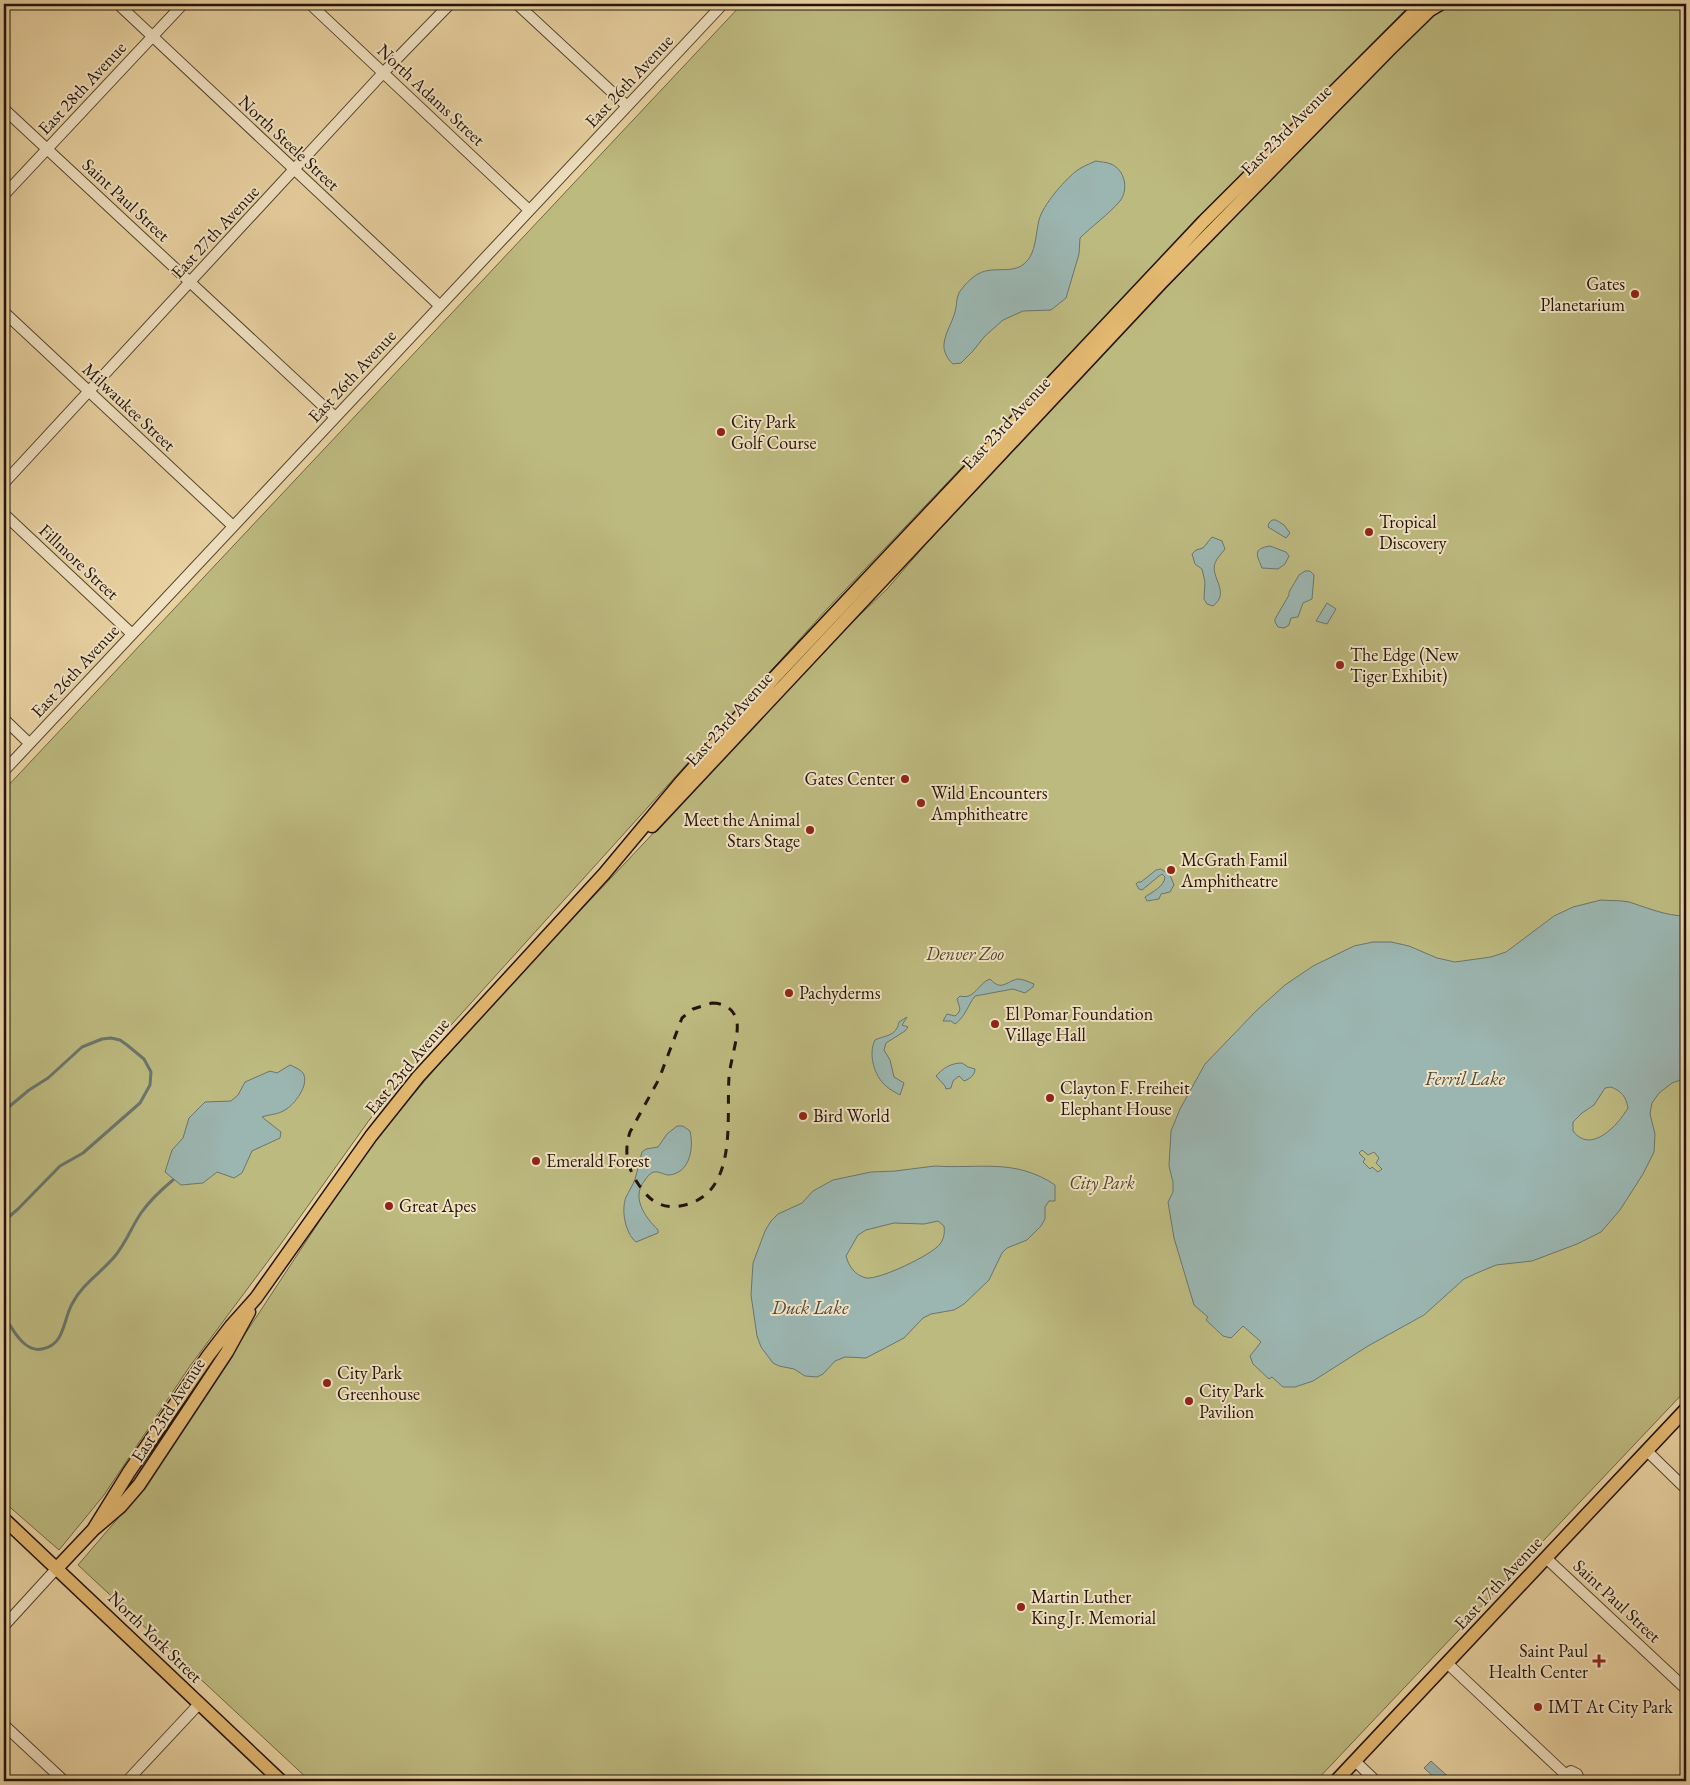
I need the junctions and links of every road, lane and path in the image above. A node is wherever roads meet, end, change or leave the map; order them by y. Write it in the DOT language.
graph roads {
  1 [pos="118,4"];
  2 [pos="183,4"];
  3 [pos="310,4"];
  4 [pos="450,4"];
  5 [pos="517,4"];
  6 [pos="723,4"];
  7 [pos="1422,4"];
  8 [pos="1440,4"];
  9 [pos="152,36"];
  10 [pos="383,73"];
  11 [pos="1324,100"];
  12 [pos="627,106"];
  13 [pos="4,108"];
  14 [pos="47,149"];
  15 [pos="1281,159"];
  16 [pos="294,170"];
  17 [pos="4,195"];
  18 [pos="530,210"];
  19 [pos="190,282"];
  20 [pos="440,306"];
  21 [pos="4,312"];
  22 [pos="88,391"];
  23 [pos="335,418"];
  24 [pos="4,483"];
  25 [pos="4,514"];
  26 [pos="233,526"];
  27 [pos="132,634"];
  28 [pos="4,719"];
  29 [pos="29,743"];
  30 [pos="4,771"];
  31 [pos="604,874"];
  32 [pos="1686,1409"];
  33 [pos="1647,1451"];
  34 [pos="1686,1488"];
  35 [pos="4,1519"];
  36 [pos="1546,1558"];
  37 [pos="57,1568"];
  38 [pos="4,1626"];
  39 [pos="1448,1663"];
  40 [pos="1686,1689"];
  41 [pos="199,1704"];
  42 [pos="4,1724"];
  43 [pos="1355,1761"];
  44 [pos="1564,1778"];
  45 [pos="64,1781"];
  46 [pos="127,1781"];
  47 [pos="281,1781"];
  48 [pos="1336,1781"];
  49 [pos="1376,1781"];
  50 [pos="1580,1781"];
  1 -- 9 [label="street, North Steele Street"];
  2 -- 9 [label="street, East 28th Avenue"];
  3 -- 10 [label="street, North Adams Street"];
  4 -- 10 [label="street, East 27th Avenue"];
  5 -- 12 [label="street"];
  6 -- 12 [label="street, East 26th Avenue"];
  7 -- 11 [label="main road, East 23rd Avenue"];
  8 -- 15 [label="main road, East 23rd Avenue"];
  9 -- 14 [label="street, East 28th Avenue"];
  9 -- 16 [label="street, North Steele Street"];
  10 -- 16 [label="street, East 27th Avenue"];
  10 -- 18 [label="street, North Adams Street"];
  11 -- 15 [label="main road"];
  11 -- 31 [label="main road, East 23rd Avenue"];
  12 -- 18 [label="street, East 26th Avenue"];
  13 -- 14 [label="street, Saint Paul Street"];
  14 -- 17 [label="street, East 28th Avenue"];
  14 -- 19 [label="street, Saint Paul Street"];
  15 -- 31 [label="main road, East 23rd Avenue"];
  16 -- 19 [label="street, East 27th Avenue"];
  16 -- 20 [label="street, North Steele Street"];
  18 -- 20 [label="street, East 26th Avenue"];
  19 -- 22 [label="street, East 27th Avenue"];
  19 -- 23 [label="street, Saint Paul Street"];
  20 -- 23 [label="street, East 26th Avenue"];
  21 -- 22 [label="street, Milwaukee Street"];
  22 -- 24 [label="street, East 27th Avenue"];
  22 -- 26 [label="street, Milwaukee Street"];
  23 -- 26 [label="street, East 26th Avenue"];
  25 -- 27 [label="street, Fillmore Street"];
  26 -- 27 [label="street, East 26th Avenue"];
  27 -- 29 [label="street, East 26th Avenue"];
  28 -- 29 [label="street"];
  29 -- 30 [label="street, East 26th Avenue"];
  31 -- 37 [label="main road, East 23rd Avenue"];
  32 -- 33 [label="main road, East 17th Avenue"];
  33 -- 34 [label="street"];
  33 -- 36 [label="main road, East 17th Avenue"];
  35 -- 37 [label="main road, North York Street"];
  36 -- 39 [label="main road, East 17th Avenue"];
  36 -- 40 [label="street, Saint Paul Street"];
  37 -- 38 [label="street, East 23rd Avenue"];
  37 -- 41 [label="main road, North York Street"];
  39 -- 43 [label="main road, East 17th Avenue"];
  39 -- 44 [label="street"];
  41 -- 46 [label="street"];
  41 -- 47 [label="main road, North York Street"];
  42 -- 45 [label="street"];
  43 -- 48 [label="main road, East 17th Avenue"];
  43 -- 49 [label="street"];
  44 -- 50 [label="street"];
}
